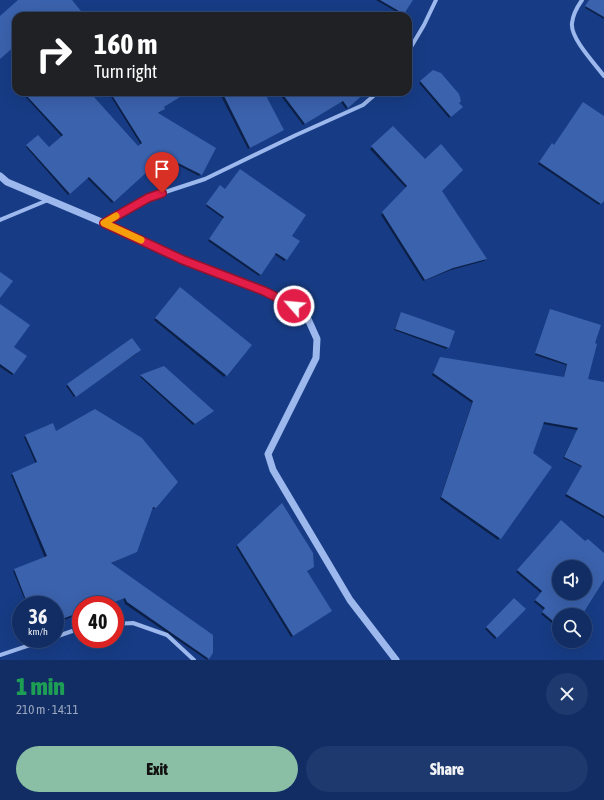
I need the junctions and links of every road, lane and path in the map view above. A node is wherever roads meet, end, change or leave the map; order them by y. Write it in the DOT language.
graph roads {
  1 [pos="436,0"];
  2 [pos="582,0"];
  3 [pos="412,45"];
  4 [pos="604,76"];
  5 [pos="373,96"];
  6 [pos="0,176"];
  7 [pos="48,200"];
  8 [pos="0,220"];
  9 [pos="104,223"];
  10 [pos="124,624"];
  11 [pos="21,648"];
  12 [pos="0,655"];
  13 [pos="194,660"];
  14 [pos="396,660"];
  1 -- 3 [label="street"];
  2 -- 4 [label="street"];
  5 -- 9 [label="street"];
  6 -- 7 [label="street"];
  7 -- 8 [label="street"];
  7 -- 9 [label="street"];
  9 -- 14 [label="street"];
  10 -- 13 [label="street"];
  11 -- 12 [label="street"];
}
